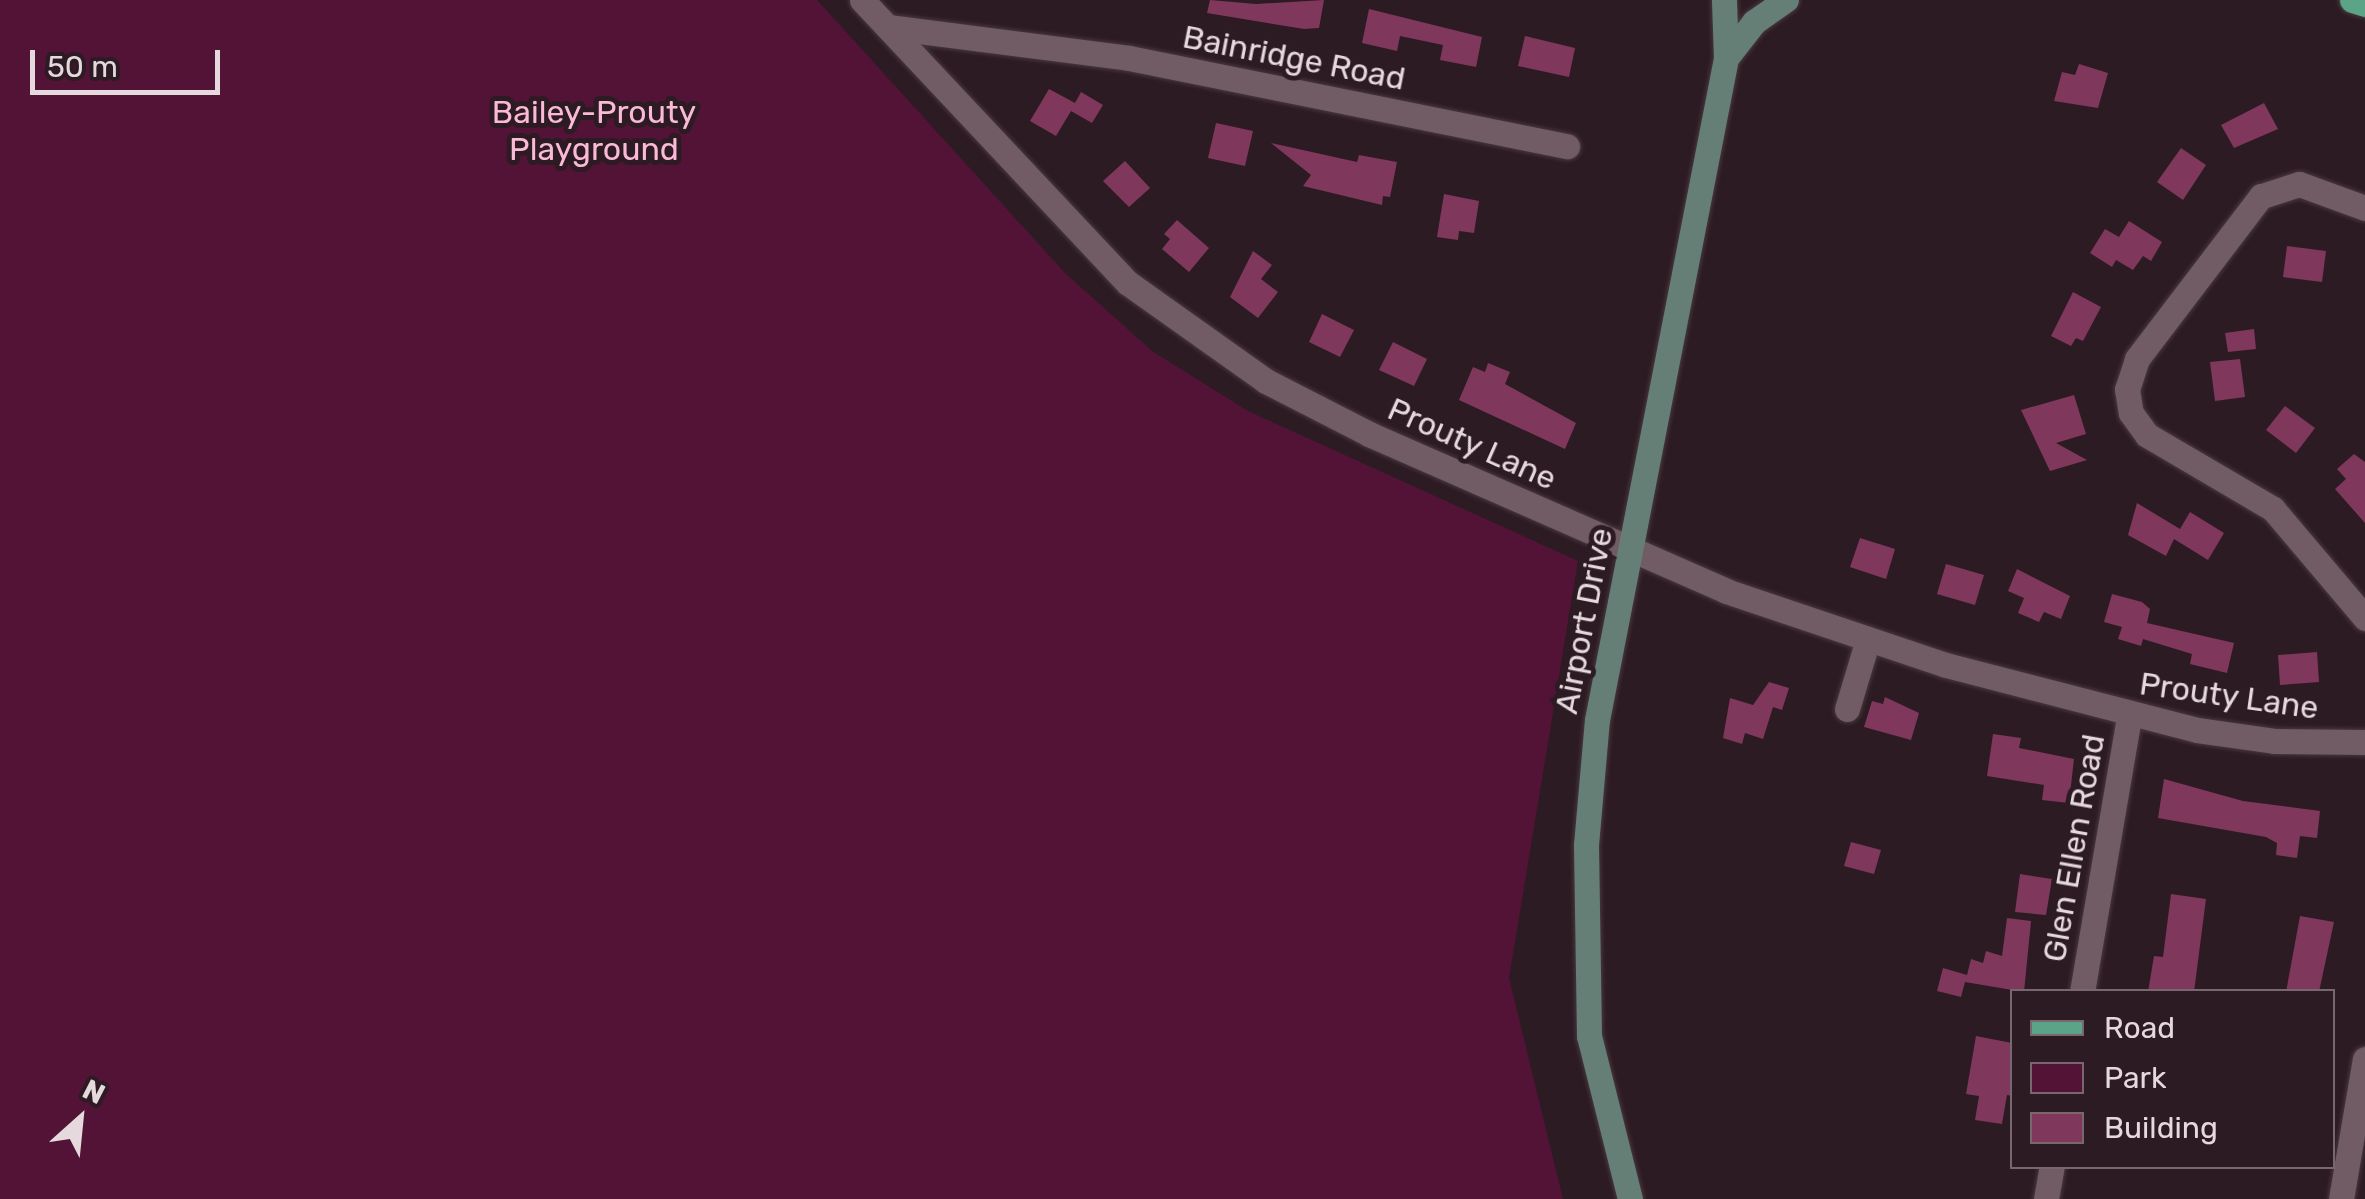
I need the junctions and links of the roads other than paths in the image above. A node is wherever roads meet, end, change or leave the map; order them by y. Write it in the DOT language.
graph roads {
  1 [pos="862,0"];
  2 [pos="1724,0"];
  3 [pos="1786,0"];
  4 [pos="2352,0"];
  5 [pos="2365,4"];
  6 [pos="888,27"];
  7 [pos="1726,58"];
  8 [pos="1567,146"];
  9 [pos="2365,208"];
  10 [pos="1630,549"];
  11 [pos="2365,618"];
  12 [pos="1868,639"];
  13 [pos="1847,709"];
  14 [pos="2130,716"];
  15 [pos="2365,742"];
  16 [pos="2083,989"];
  17 [pos="2365,1059"];
  18 [pos="2051,1169"];
  19 [pos="1630,1199"];
  20 [pos="2046,1199"];
  21 [pos="2340,1199"];
  1 -- 6 [label="street, Prouty Lane"];
  2 -- 7 [label="main road, Airport Drive"];
  3 -- 7 [label="main road, Airport Drive"];
  4 -- 5 [label="main road"];
  6 -- 8 [label="street, Bainridge Road"];
  6 -- 10 [label="street, Prouty Lane"];
  7 -- 10 [label="main road, Airport Drive"];
  9 -- 11 [label="street"];
  10 -- 12 [label="street, Prouty Lane"];
  10 -- 19 [label="main road, Airport Drive"];
  12 -- 13 [label="street"];
  12 -- 14 [label="street, Prouty Lane"];
  14 -- 15 [label="street, Prouty Lane"];
  14 -- 16 [label="street, Glen Ellen Road"];
  17 -- 21 [label="street"];
  18 -- 20 [label="street"];
}
